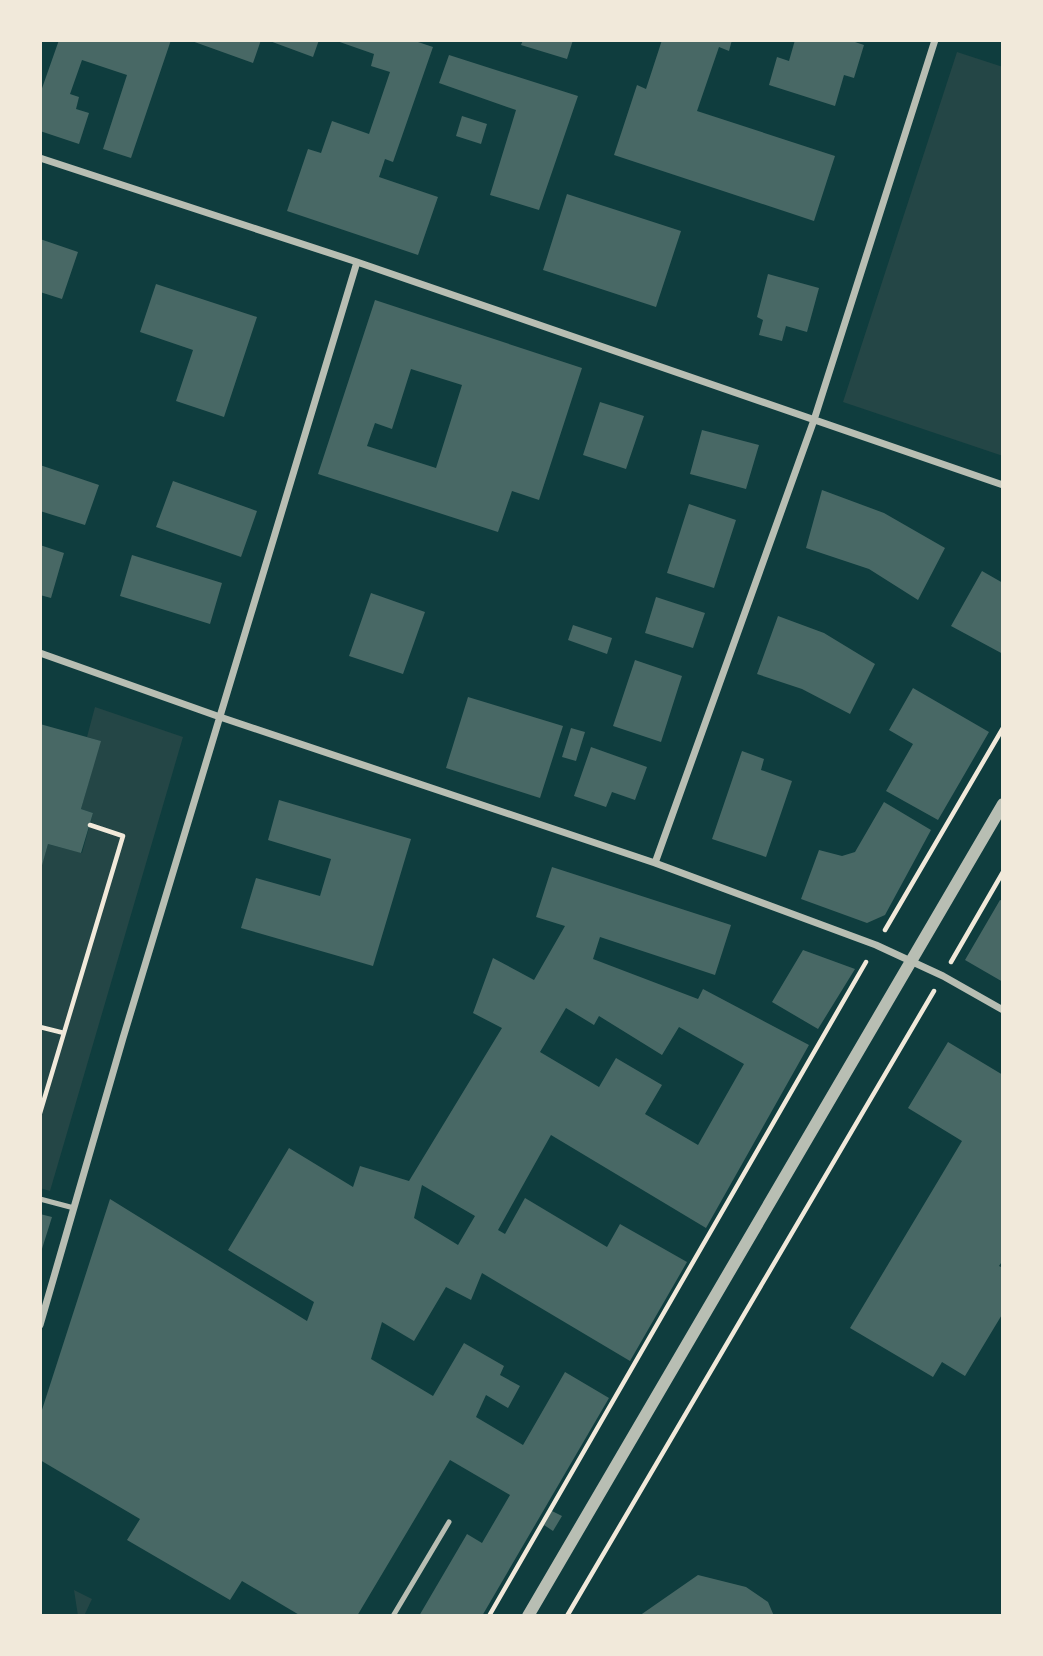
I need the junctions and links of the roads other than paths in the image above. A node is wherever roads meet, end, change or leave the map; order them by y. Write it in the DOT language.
graph roads {
  1 [pos="935,40"];
  2 [pos="40,158"];
  3 [pos="358,262"];
  4 [pos="814,420"];
  5 [pos="1003,485"];
  6 [pos="40,653"];
  7 [pos="220,717"];
  8 [pos="1003,804"];
  9 [pos="654,863"];
  10 [pos="912,961"];
  11 [pos="1003,1010"];
  12 [pos="40,1199"];
  13 [pos="74,1208"];
  14 [pos="40,1325"];
  15 [pos="449,1522"];
  16 [pos="393,1616"];
  17 [pos="528,1616"];
  1 -- 4 [label="street"];
  2 -- 3 [label="street"];
  3 -- 4 [label="street"];
  3 -- 7 [label="street"];
  4 -- 5 [label="street"];
  4 -- 9 [label="street"];
  6 -- 7 [label="street"];
  7 -- 9 [label="street"];
  7 -- 13 [label="street"];
  8 -- 10 [label="street"];
  9 -- 10 [label="street"];
  10 -- 11 [label="street"];
  10 -- 17 [label="street"];
  12 -- 13 [label="lane"];
  13 -- 14 [label="street"];
  15 -- 16 [label="lane"];
}
